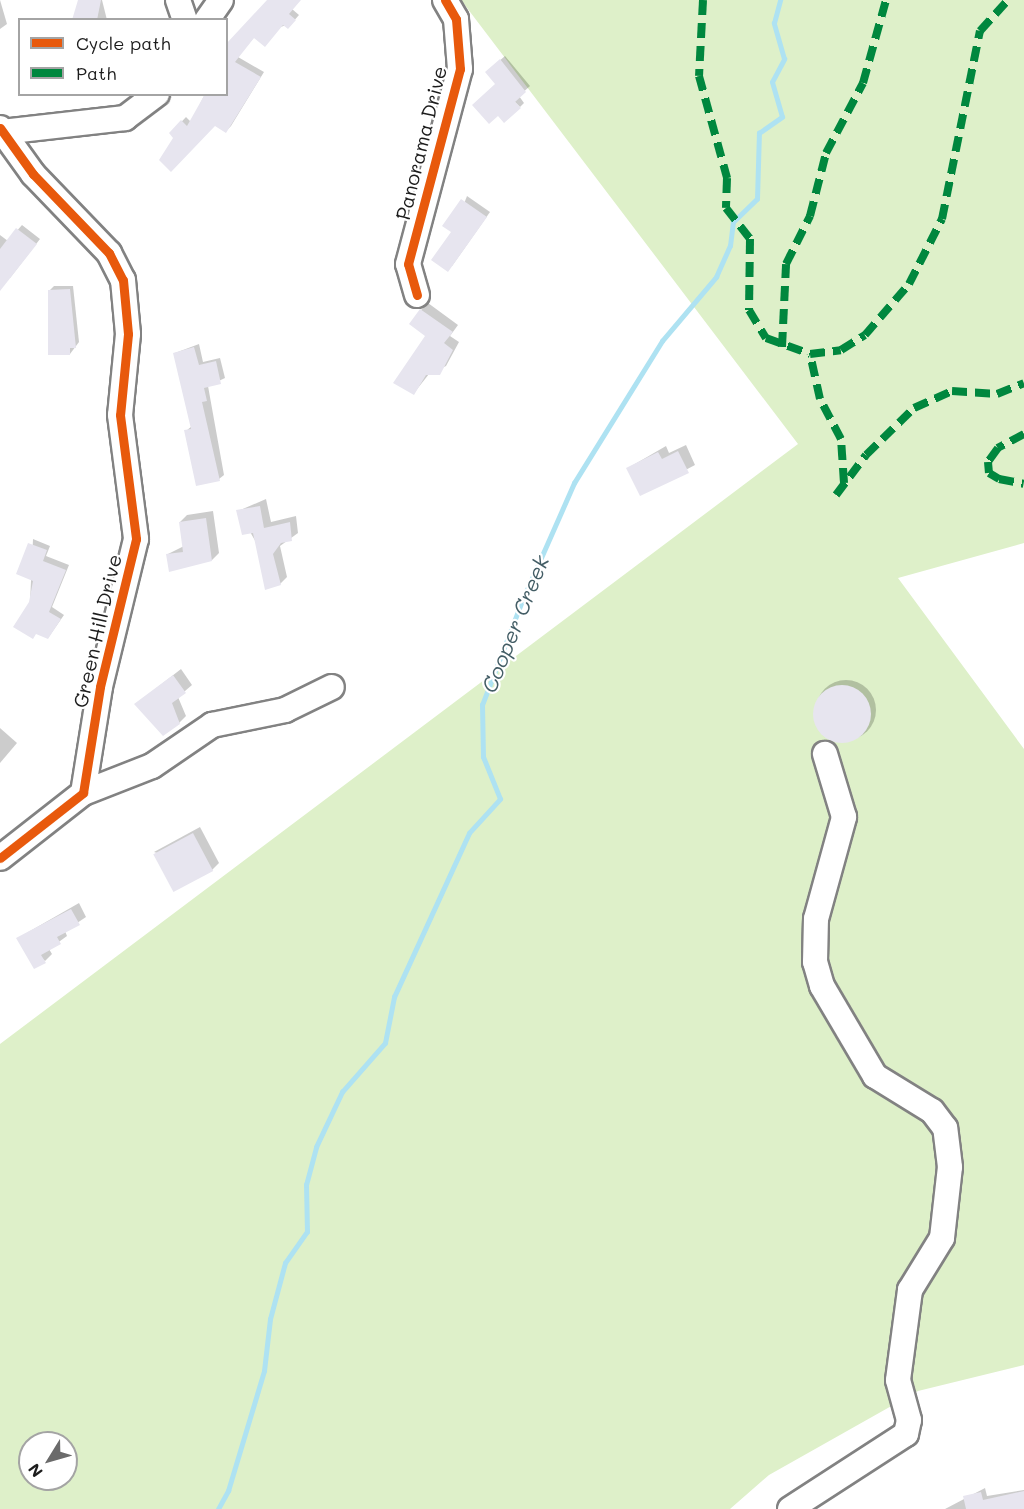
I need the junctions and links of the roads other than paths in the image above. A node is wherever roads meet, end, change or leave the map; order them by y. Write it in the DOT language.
graph roads {
  1 [pos="178,0"];
  2 [pos="221,0"];
  3 [pos="446,0"];
  4 [pos="184,18"];
  5 [pos="208,18"];
  6 [pos="154,96"];
  7 [pos="1,130"];
  8 [pos="417,295"];
  9 [pos="332,687"];
  10 [pos="825,754"];
  11 [pos="83,793"];
  12 [pos="0,858"];
  13 [pos="790,1509"];
  1 -- 4 [label="street"];
  2 -- 5 [label="street"];
  3 -- 8 [label="street, Panorama Drive"];
  6 -- 7 [label="street"];
  7 -- 11 [label="street, Green Hill Drive"];
  9 -- 11 [label="street"];
  10 -- 13 [label="street"];
  11 -- 12 [label="street"];
}
